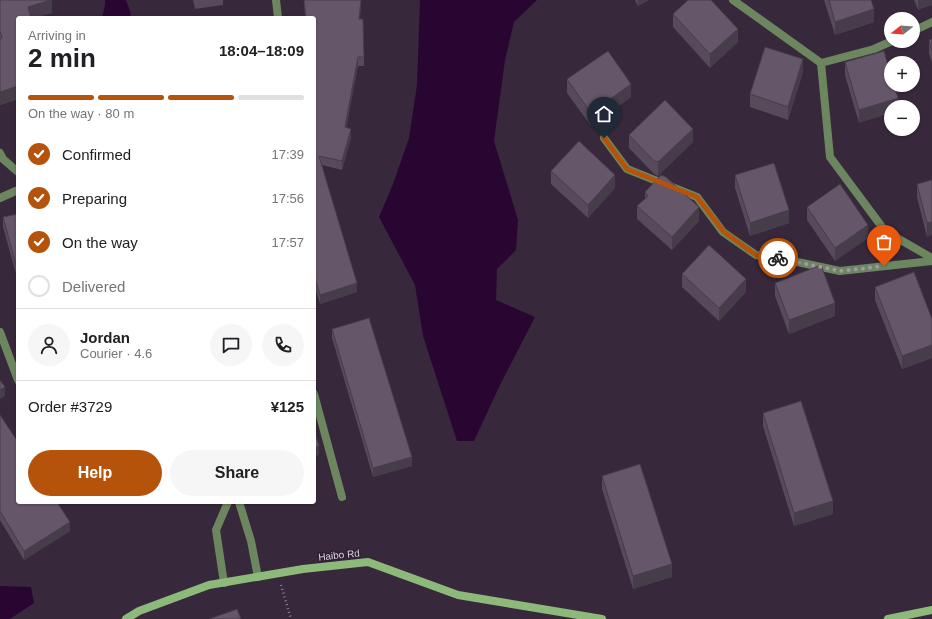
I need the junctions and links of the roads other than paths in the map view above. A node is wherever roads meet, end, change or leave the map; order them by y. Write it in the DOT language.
graph roads {
  1 [pos="276,0"];
  2 [pos="733,0"];
  3 [pos="278,16"];
  4 [pos="932,22"];
  5 [pos="920,28"];
  6 [pos="884,45"];
  7 [pos="821,63"];
  8 [pos="604,138"];
  9 [pos="2,156"];
  10 [pos="16,170"];
  11 [pos="16,174"];
  12 [pos="16,191"];
  13 [pos="0,198"];
  14 [pos="932,258"];
  15 [pos="932,261"];
  16 [pos="0,332"];
  17 [pos="16,375"];
  18 [pos="316,401"];
  19 [pos="342,497"];
  20 [pos="227,504"];
  21 [pos="240,504"];
  22 [pos="258,577"];
  23 [pos="224,583"];
  24 [pos="932,610"];
  25 [pos="126,619"];
  26 [pos="602,619"];
  27 [pos="888,619"];
  1 -- 3 [label="street"];
  2 -- 7 [label="street"];
  4 -- 5 [label="street"];
  6 -- 7 [label="street"];
  7 -- 14 [label="street"];
  8 -- 15 [label="street"];
  9 -- 10 [label="street"];
  9 -- 11 [label="street"];
  12 -- 13 [label="street"];
  16 -- 17 [label="street"];
  18 -- 19 [label="street"];
  20 -- 23 [label="street"];
  21 -- 22 [label="street"];
  22 -- 23 [label="street, Haibo Rd"];
  22 -- 26 [label="street, Haibo Rd"];
  23 -- 25 [label="street, Haibo Rd"];
  24 -- 27 [label="street"];
}
